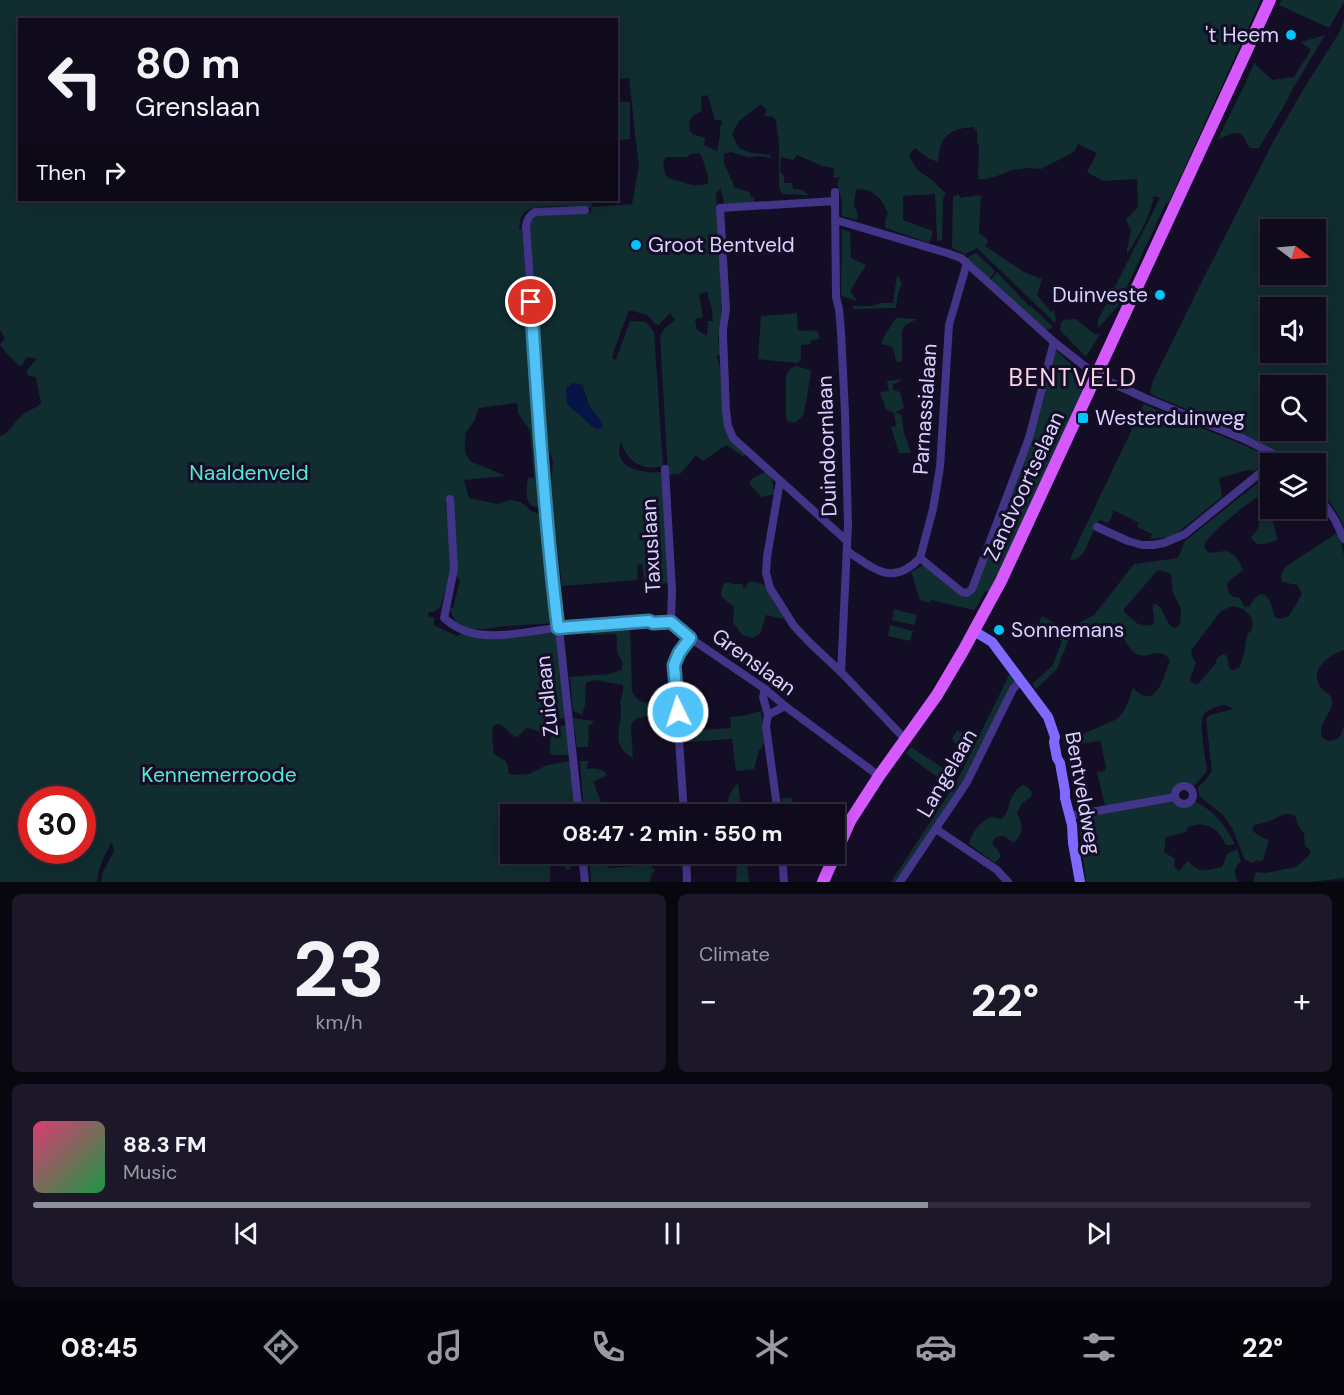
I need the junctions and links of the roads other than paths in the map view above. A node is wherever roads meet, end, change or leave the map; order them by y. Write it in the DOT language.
graph roads {
  1 [pos="1270,0"];
  2 [pos="585,210"];
  3 [pos="836,220"];
  4 [pos="966,263"];
  5 [pos="1054,342"];
  6 [pos="1097,376"];
  7 [pos="1270,453"];
  8 [pos="665,469"];
  9 [pos="1260,473"];
  10 [pos="780,481"];
  11 [pos="450,499"];
  12 [pos="1326,507"];
  13 [pos="1097,527"];
  14 [pos="1344,539"];
  15 [pos="847,541"];
  16 [pos="847,551"];
  17 [pos="920,558"];
  18 [pos="671,622"];
  19 [pos="558,628"];
  20 [pos="974,631"];
  21 [pos="690,638"];
  22 [pos="841,672"];
  23 [pos="1021,680"];
  24 [pos="765,690"];
  25 [pos="786,706"];
  26 [pos="768,715"];
  27 [pos="902,744"];
  28 [pos="879,776"];
  29 [pos="1175,797"];
  30 [pos="578,804"];
  31 [pos="683,804"];
  32 [pos="777,804"];
  33 [pos="1069,816"];
  34 [pos="936,829"];
  35 [pos="583,864"];
  36 [pos="686,864"];
  37 [pos="783,864"];
  38 [pos="585,882"];
  39 [pos="687,882"];
  40 [pos="784,882"];
  41 [pos="823,882"];
  42 [pos="900,882"];
  43 [pos="1008,882"];
  44 [pos="1080,882"];
  1 -- 6 [label="main road, Zandvoortselaan"];
  2 -- 19 [label="street, Zuidlaan"];
  3 -- 4 [label="street"];
  3 -- 10 [label="street, Duindoornlaan"];
  3 -- 15 [label="street, Duindoornlaan"];
  4 -- 5 [label="street"];
  4 -- 17 [label="street, Parnassialaan"];
  5 -- 6 [label="street"];
  5 -- 17 [label="street, Zandvoortselaan"];
  6 -- 7 [label="street"];
  6 -- 20 [label="main road, Zandvoortselaan"];
  8 -- 18 [label="street, Taxuslaan"];
  9 -- 13 [label="street"];
  10 -- 15 [label="street"];
  10 -- 22 [label="street"];
  11 -- 19 [label="street"];
  12 -- 14 [label="street"];
  15 -- 16 [label="street, Duindoornlaan"];
  16 -- 17 [label="street"];
  16 -- 22 [label="street, Duindoornlaan"];
  18 -- 19 [label="street"];
  18 -- 21 [label="street, Grenslaan"];
  19 -- 30 [label="street, Zuidlaan"];
  20 -- 23 [label="street, Bentveldweg"];
  20 -- 27 [label="main road, Zandvoortselaan"];
  21 -- 24 [label="street, Grenslaan"];
  21 -- 31 [label="street"];
  22 -- 27 [label="street"];
  23 -- 33 [label="street, Bentveldweg"];
  23 -- 34 [label="street, Langelaan"];
  24 -- 25 [label="street, Grenslaan"];
  24 -- 26 [label="street"];
  25 -- 26 [label="street"];
  25 -- 28 [label="street, Grenslaan"];
  26 -- 32 [label="street"];
  27 -- 28 [label="main road, Zandvoortselaan"];
  28 -- 41 [label="main road, Zandvoortselaan"];
  29 -- 33 [label="street"];
  33 -- 44 [label="street, Bentveldweg"];
  34 -- 42 [label="street, Langelaan"];
  34 -- 43 [label="street"];
  35 -- 38 [label="street"];
  36 -- 39 [label="street"];
  37 -- 40 [label="street"];
}
